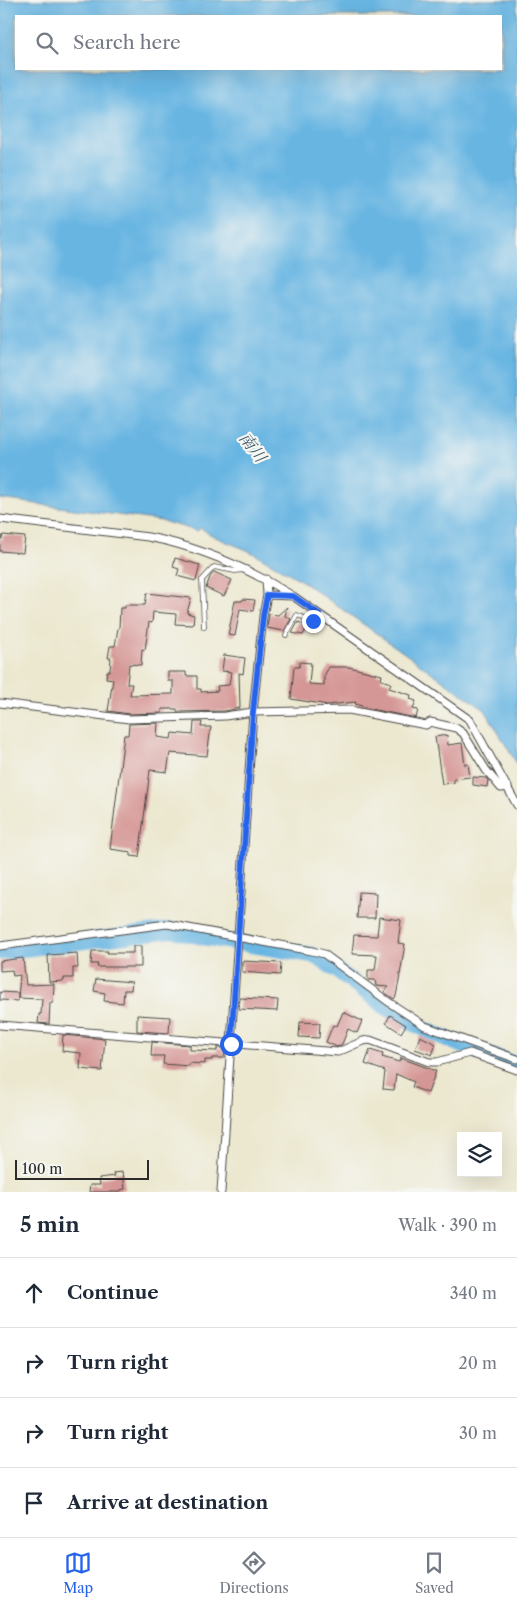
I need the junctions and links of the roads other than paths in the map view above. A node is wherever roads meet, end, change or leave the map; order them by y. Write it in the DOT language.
graph roads {
  1 [pos="0,519"];
  2 [pos="246,569"];
  3 [pos="266,579"];
  4 [pos="267,595"];
  5 [pos="293,596"];
  6 [pos="319,614"];
  7 [pos="204,627"];
  8 [pos="286,635"];
  9 [pos="0,703"];
  10 [pos="253,712"];
  11 [pos="508,787"];
  12 [pos="517,805"];
  13 [pos="238,941"];
  14 [pos="0,946"];
  15 [pos="0,1025"];
  16 [pos="231,1044"];
  17 [pos="517,1059"];
  18 [pos="517,1070"];
  19 [pos="221,1192"];
  1 -- 2 [label="street"];
  2 -- 3 [label="street"];
  2 -- 7 [label="lane"];
  3 -- 4 [label="street"];
  3 -- 5 [label="street"];
  4 -- 5 [label="street"];
  4 -- 10 [label="street"];
  5 -- 6 [label="street"];
  6 -- 8 [label="lane"];
  6 -- 11 [label="street"];
  9 -- 10 [label="street"];
  10 -- 11 [label="street"];
  10 -- 13 [label="street"];
  11 -- 12 [label="street"];
  13 -- 14 [label="street"];
  13 -- 16 [label="street"];
  13 -- 17 [label="street"];
  15 -- 16 [label="street"];
  16 -- 18 [label="street"];
  16 -- 19 [label="street"];
}
